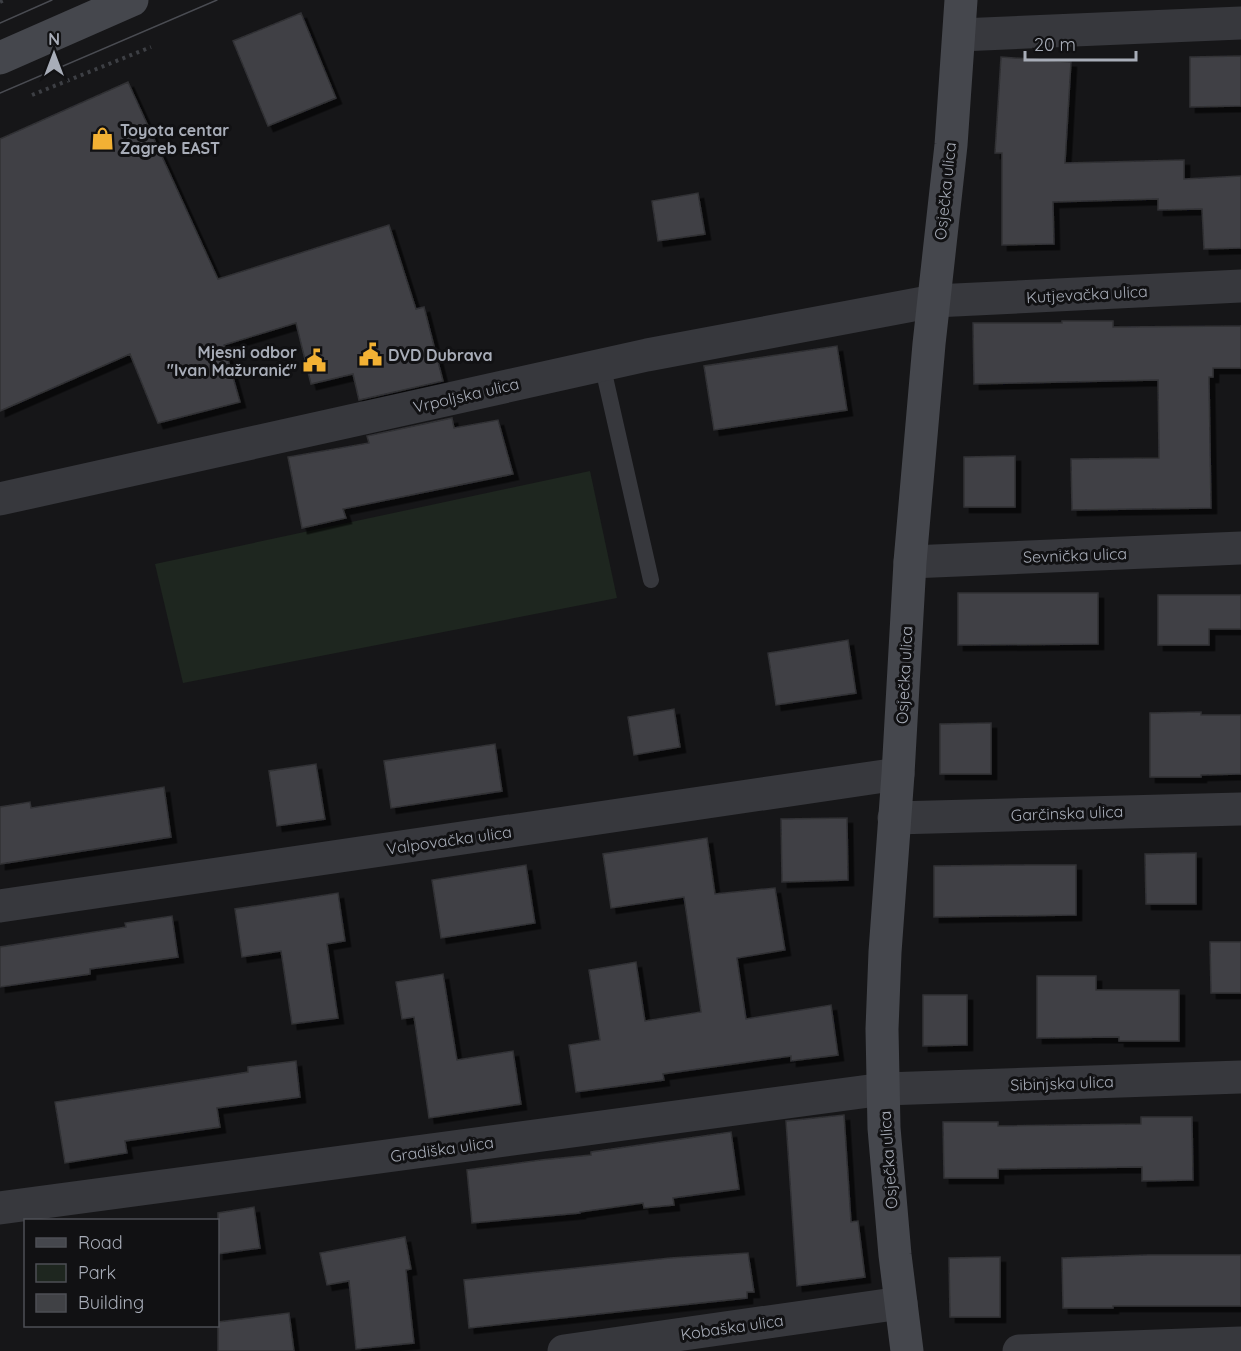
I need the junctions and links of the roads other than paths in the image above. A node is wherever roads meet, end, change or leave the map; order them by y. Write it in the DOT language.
graph roads {
  1 [pos="132,0"];
  2 [pos="961,0"];
  3 [pos="1241,23"];
  4 [pos="960,35"];
  5 [pos="0,58"];
  6 [pos="1241,286"];
  7 [pos="933,301"];
  8 [pos="602,364"];
  9 [pos="0,499"];
  10 [pos="1241,548"];
  11 [pos="910,562"];
  12 [pos="651,580"];
  13 [pos="898,774"];
  14 [pos="1241,809"];
  15 [pos="894,818"];
  16 [pos="0,906"];
  17 [pos="1241,1077"];
  18 [pos="884,1089"];
  19 [pos="0,1208"];
  20 [pos="901,1303"];
  21 [pos="1241,1343"];
  22 [pos="564,1351"];
  23 [pos="907,1351"];
  24 [pos="1020,1351"];
  1 -- 5 [label="street"];
  2 -- 4 [label="street, Osječka ulica"];
  3 -- 4 [label="street"];
  4 -- 7 [label="street, Osječka ulica"];
  6 -- 7 [label="street, Kutjevačka ulica"];
  7 -- 8 [label="street, Vrpoljska ulica"];
  7 -- 11 [label="street, Osječka ulica"];
  8 -- 9 [label="street, Vrpoljska ulica"];
  8 -- 12 [label="lane"];
  10 -- 11 [label="street, Sevnička ulica"];
  11 -- 13 [label="street, Osječka ulica"];
  13 -- 15 [label="street, Osječka ulica"];
  13 -- 16 [label="street, Valpovačka ulica"];
  14 -- 15 [label="street, Garčinska ulica"];
  15 -- 18 [label="street, Osječka ulica"];
  17 -- 18 [label="street, Sibinjska ulica"];
  18 -- 19 [label="street, Gradiška ulica"];
  18 -- 20 [label="street, Osječka ulica"];
  20 -- 22 [label="street, Kobaška ulica"];
  20 -- 23 [label="street, Osječka ulica"];
  21 -- 24 [label="street"];
}
